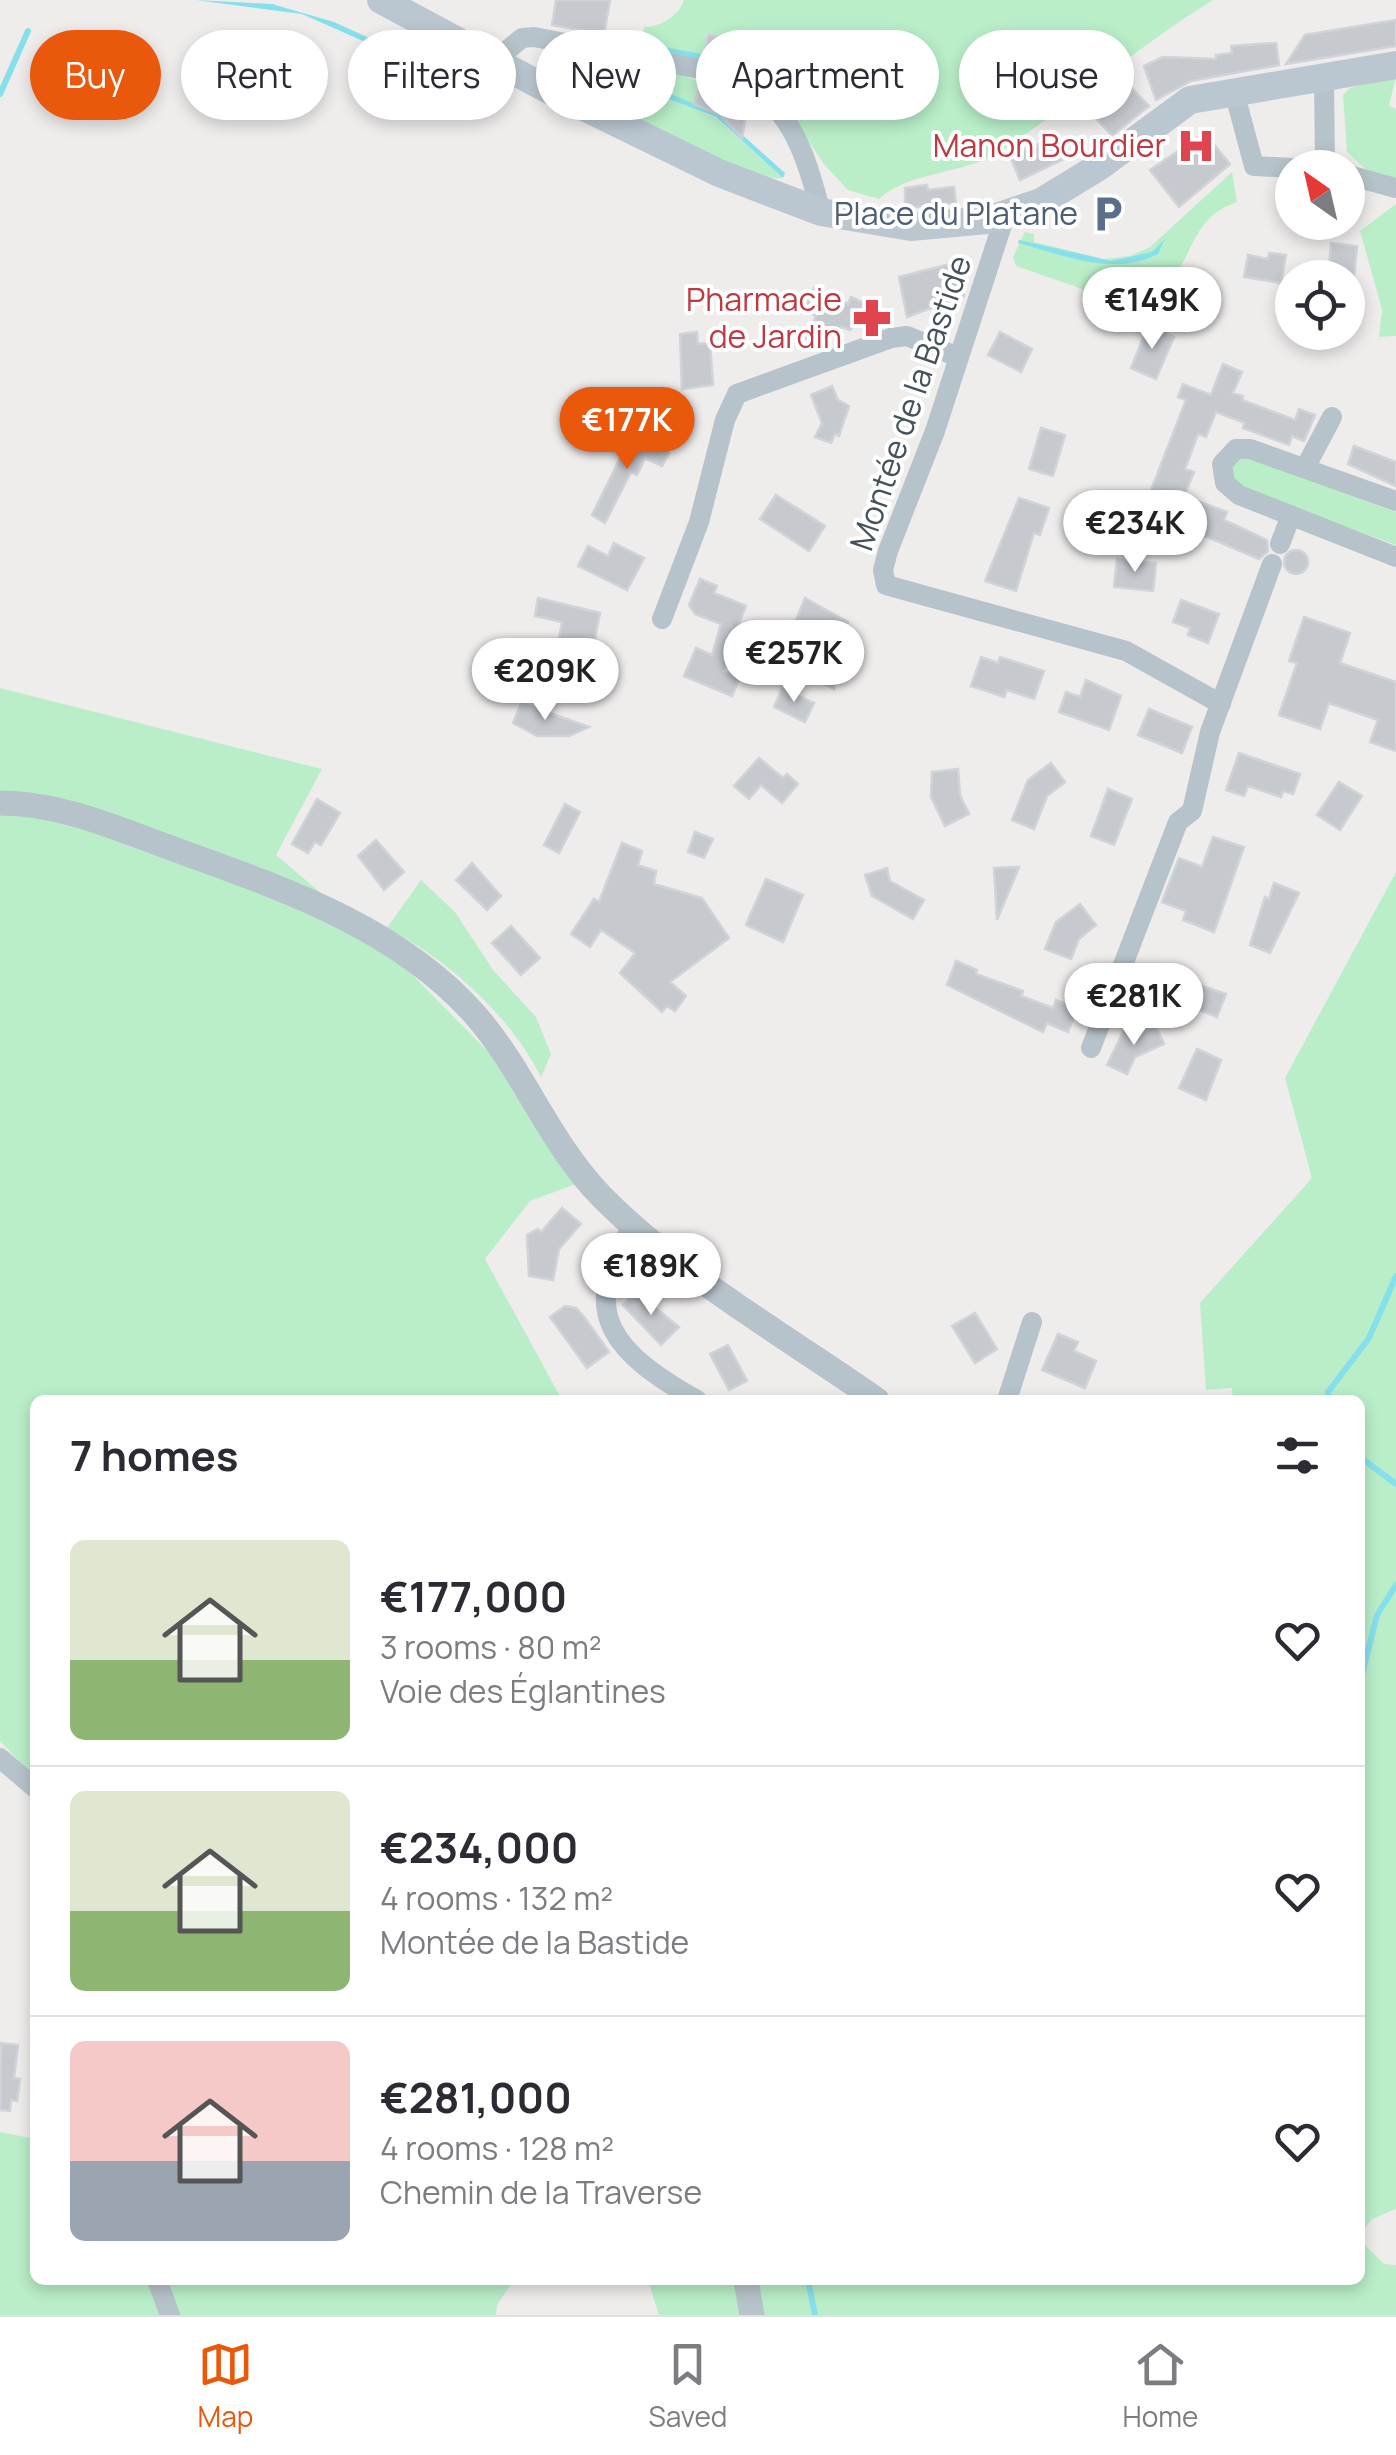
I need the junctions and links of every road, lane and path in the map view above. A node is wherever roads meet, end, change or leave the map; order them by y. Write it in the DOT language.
graph roads {
  1 [pos="381,0"];
  2 [pos="438,30"];
  3 [pos="516,43"];
  4 [pos="1396,65"];
  5 [pos="516,71"];
  6 [pos="1328,76"];
  7 [pos="1235,95"];
  8 [pos="1326,150"];
  9 [pos="1338,150"];
  10 [pos="1275,167"];
  11 [pos="1365,180"];
  12 [pos="1396,188"];
  13 [pos="821,212"];
  14 [pos="1004,216"];
  15 [pos="958,357"];
  16 [pos="1332,417"];
  17 [pos="1305,468"];
  18 [pos="1396,502"];
  19 [pos="1291,515"];
  20 [pos="1396,556"];
  21 [pos="662,618"];
  22 [pos="1221,704"];
  23 [pos="0,803"];
  24 [pos="1090,1048"];
  25 [pos="633,1226"];
  26 [pos="1032,1322"];
  27 [pos="688,1395"];
  28 [pos="870,1395"];
  29 [pos="1008,1395"];
  30 [pos="0,1758"];
  31 [pos="30,1784"];
  32 [pos="159,2285"];
  33 [pos="747,2285"];
  34 [pos="170,2315"];
  35 [pos="752,2315"];
  1 -- 2 [label="main road"];
  3 -- 13 [label="street"];
  4 -- 6 [label="main road"];
  5 -- 13 [label="main road"];
  6 -- 7 [label="main road"];
  6 -- 8 [label="street"];
  6 -- 9 [label="street"];
  7 -- 10 [label="street"];
  7 -- 14 [label="main road"];
  11 -- 12 [label="street"];
  13 -- 14 [label="main road"];
  14 -- 15 [label="street, Montée de la Bastide"];
  15 -- 21 [label="street"];
  15 -- 22 [label="street, Montée de la Bastide"];
  16 -- 17 [label="street"];
  17 -- 18 [label="street"];
  17 -- 19 [label="street"];
  19 -- 20 [label="street"];
  19 -- 22 [label="street"];
  22 -- 24 [label="street"];
  23 -- 25 [label="street"];
  25 -- 27 [label="street"];
  25 -- 28 [label="street"];
  26 -- 29 [label="street"];
  30 -- 31 [label="street"];
  32 -- 34 [label="street"];
  33 -- 35 [label="street"];
}
